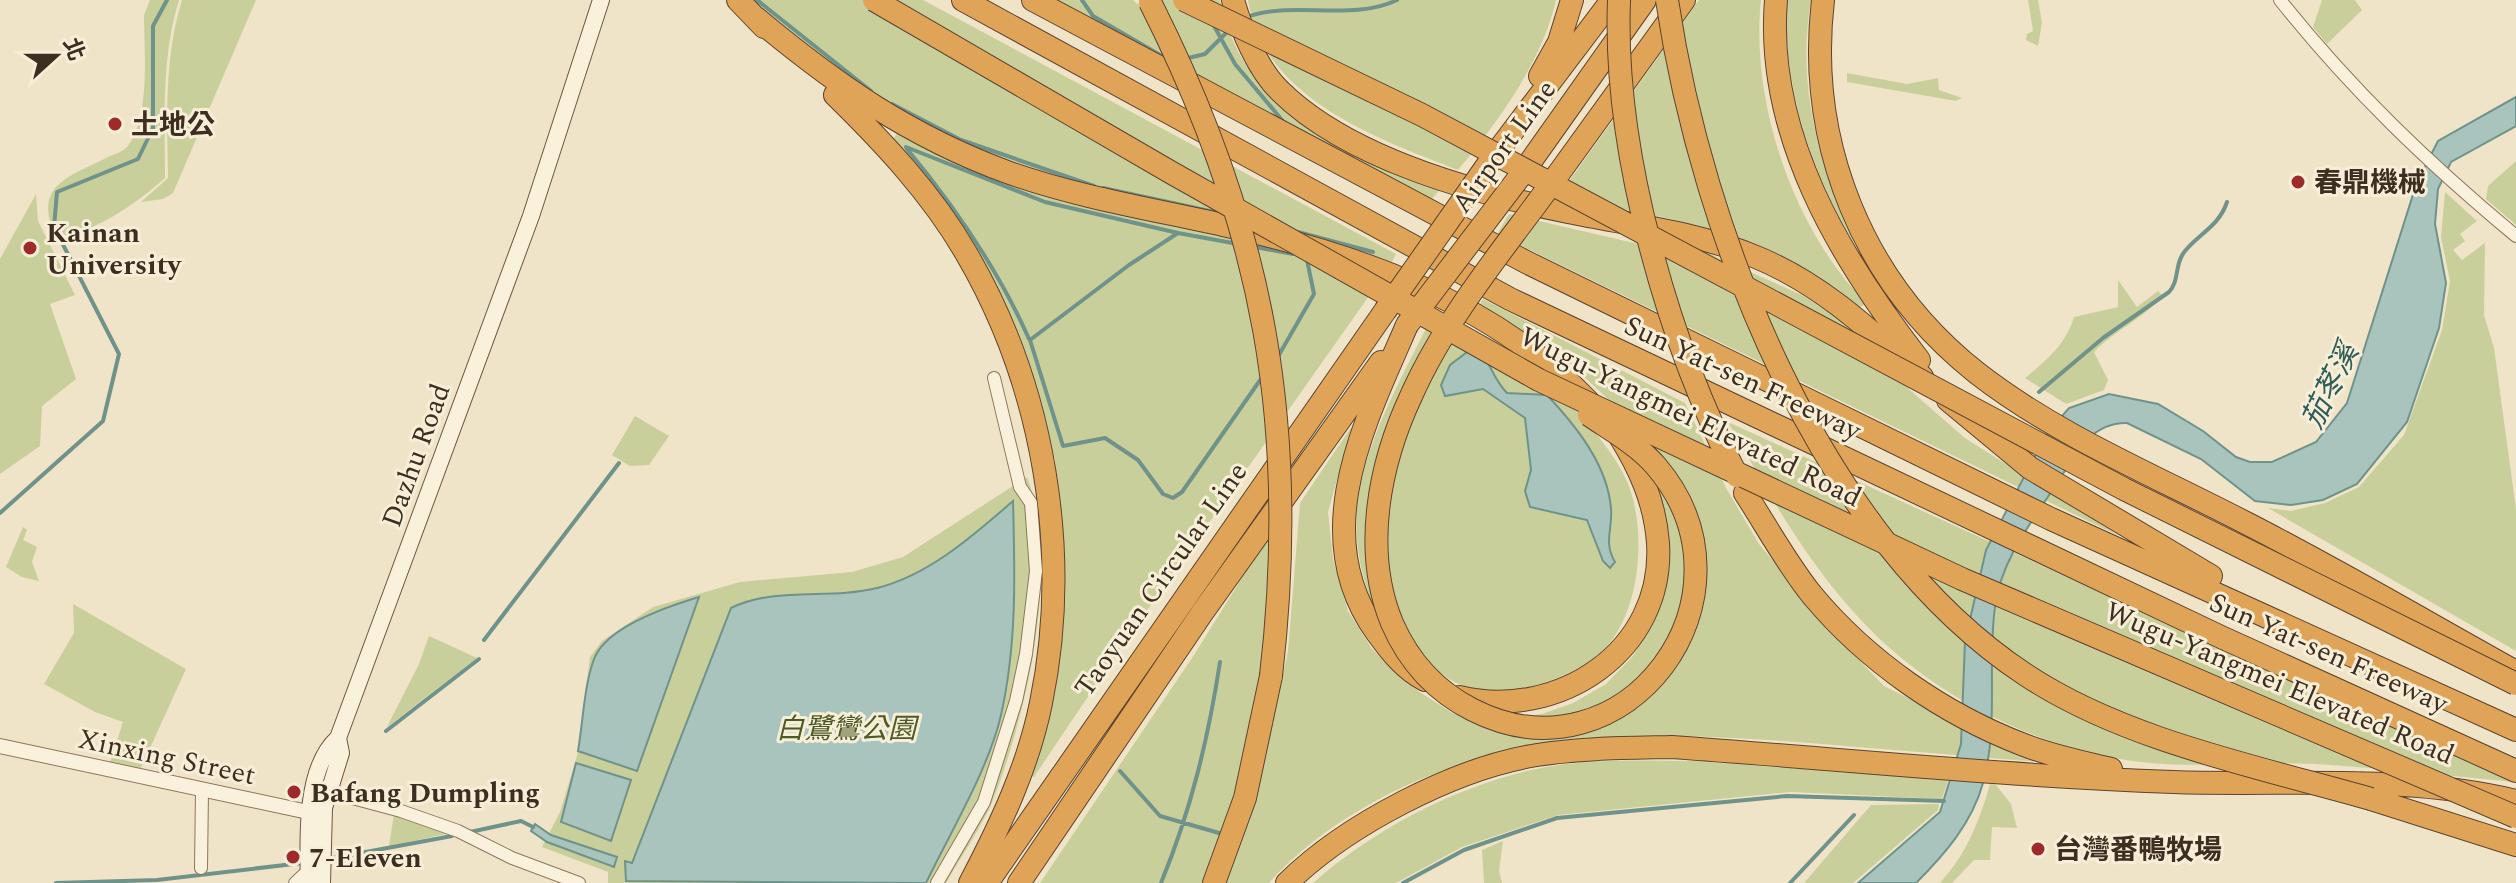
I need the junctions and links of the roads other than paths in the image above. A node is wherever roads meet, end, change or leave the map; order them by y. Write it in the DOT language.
graph roads {
  1 [pos="601,0"];
  2 [pos="738,0"];
  3 [pos="874,0"];
  4 [pos="963,0"];
  5 [pos="1033,0"];
  6 [pos="1184,0"];
  7 [pos="1233,0"];
  8 [pos="1572,0"];
  9 [pos="1612,0"];
  10 [pos="1619,0"];
  11 [pos="1645,0"];
  12 [pos="1667,0"];
  13 [pos="1684,0"];
  14 [pos="1776,0"];
  15 [pos="1823,0"];
  16 [pos="2280,0"];
  17 [pos="1150,1"];
  18 [pos="756,18"];
  19 [pos="1506,139"];
  20 [pos="2516,236"];
  21 [pos="1385,311"];
  22 [pos="1407,325"];
  23 [pos="994,378"];
  24 [pos="1539,380"];
  25 [pos="1975,424"];
  26 [pos="2516,672"];
  27 [pos="2516,684"];
  28 [pos="2516,728"];
  29 [pos="339,745"];
  30 [pos="0,746"];
  31 [pos="2516,771"];
  32 [pos="2171,782"];
  33 [pos="202,790"];
  34 [pos="2516,801"];
  35 [pos="320,804"];
  36 [pos="2516,817"];
  37 [pos="2516,845"];
  38 [pos="201,868"];
  39 [pos="313,869"];
  40 [pos="295,883"];
  41 [pos="322,883"];
  42 [pos="579,883"];
  43 [pos="937,883"];
  44 [pos="970,883"];
  45 [pos="987,883"];
  46 [pos="1019,883"];
  47 [pos="1214,883"];
  48 [pos="1287,883"];
  1 -- 29 [label="main road, Dazhu Road"];
  2 -- 18 [label="highway"];
  3 -- 24 [label="highway, Wugu-Yangmei Elevated Road, bridge"];
  4 -- 31 [label="highway, Sun Yat-sen Freeway"];
  5 -- 28 [label="highway, Sun Yat-sen Freeway"];
  6 -- 27 [label="highway, bridge"];
  7 -- 25 [label="highway"];
  8 -- 19 [label="highway"];
  9 -- 19 [label="highway, Airport Line"];
  10 -- 32 [label="highway, bridge"];
  11 -- 22 [label="highway, Airport Line, bridge"];
  12 -- 37 [label="highway, bridge"];
  13 -- 24 [label="highway, bridge"];
  14 -- 25 [label="highway"];
  15 -- 26 [label="highway"];
  16 -- 20 [label="street"];
  17 -- 47 [label="highway, bridge"];
  18 -- 22 [label="highway"];
  18 -- 44 [label="highway"];
  19 -- 21 [label="highway, Airport Line, bridge"];
  21 -- 45 [label="highway, Taoyuan Circular Line"];
  22 -- 46 [label="highway, Taoyuan Circular Line"];
  23 -- 43 [label="street"];
  24 -- 36 [label="highway, Wugu-Yangmei Elevated Road, bridge"];
  25 -- 28 [label="highway"];
  29 -- 35 [label="main road"];
  29 -- 35 [label="main road, Dazhu Road"];
  30 -- 33 [label="street, Xinxing Street"];
  32 -- 34 [label="highway"];
  32 -- 48 [label="highway"];
  33 -- 35 [label="street, Xinxing Street"];
  33 -- 38 [label="street"];
  35 -- 39 [label="main road"];
  35 -- 42 [label="street"];
  39 -- 40 [label="street"];
  39 -- 41 [label="main road"];
}
